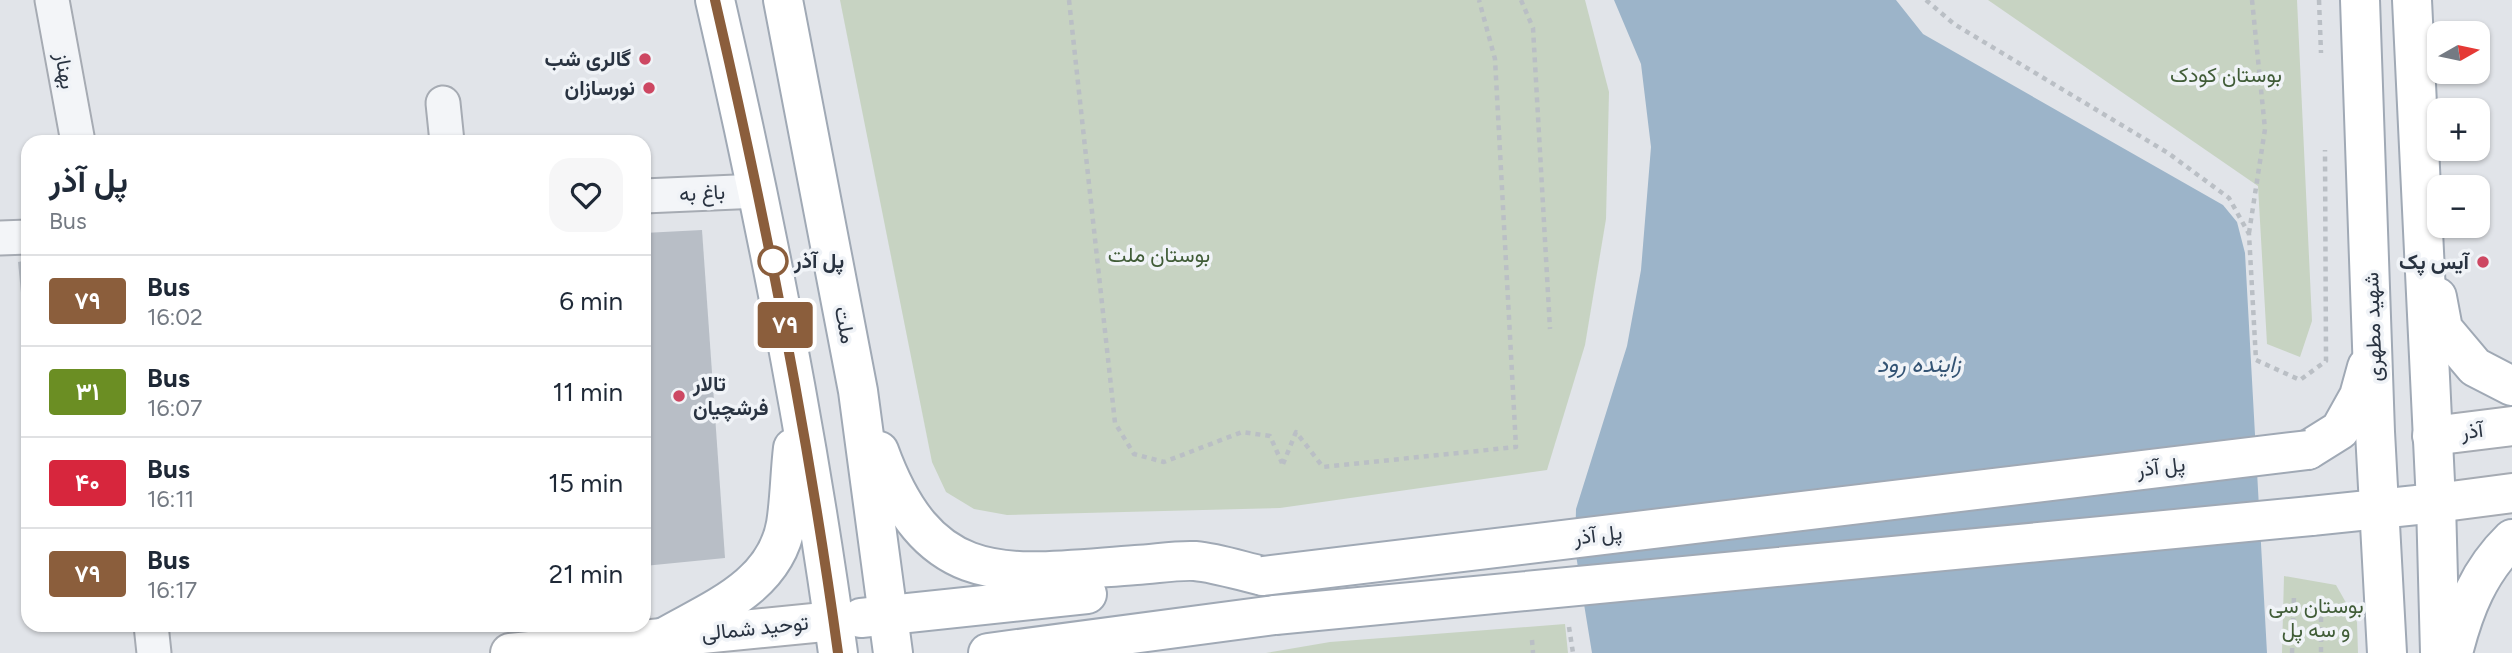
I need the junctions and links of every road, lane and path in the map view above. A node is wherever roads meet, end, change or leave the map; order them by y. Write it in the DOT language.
graph roads {
  1 [pos="52,0"];
  2 [pos="715,0"];
  3 [pos="783,0"];
  4 [pos="1069,0"];
  5 [pos="1479,0"];
  6 [pos="1521,0"];
  7 [pos="1926,0"];
  8 [pos="2252,0"];
  9 [pos="2319,0"];
  10 [pos="2360,0"];
  11 [pos="2412,0"];
  12 [pos="2322,65"];
  13 [pos="443,103"];
  14 [pos="77,135"];
  15 [pos="446,135"];
  16 [pos="2325,144"];
  17 [pos="759,191"];
  18 [pos="651,196"];
  19 [pos="2422,215"];
  20 [pos="2249,234"];
  21 [pos="0,237"];
  22 [pos="21,237"];
  23 [pos="1550,329"];
  24 [pos="2374,341"];
  25 [pos="2512,386"];
  26 [pos="798,390"];
  27 [pos="858,391"];
  28 [pos="2512,426"];
  29 [pos="2432,436"];
  30 [pos="2376,444"];
  31 [pos="2308,450"];
  32 [pos="2512,494"];
  33 [pos="2436,503"];
  34 [pos="2381,509"];
  35 [pos="2311,516"];
  36 [pos="2512,539"];
  37 [pos="1263,576"];
  38 [pos="2294,595"];
  39 [pos="2386,596"];
  40 [pos="2321,607"];
  41 [pos="888,615"];
  42 [pos="1569,627"];
  43 [pos="152,632"];
  44 [pos="665,637"];
  45 [pos="836,637"];
  46 [pos="1110,637"];
  47 [pos="1532,640"];
  48 [pos="154,653"];
  49 [pos="510,653"];
  50 [pos="893,653"];
  51 [pos="988,653"];
  52 [pos="1066,653"];
  53 [pos="1533,653"];
  54 [pos="1573,653"];
  55 [pos="2292,653"];
  56 [pos="2321,653"];
  57 [pos="2388,653"];
  58 [pos="2440,653"];
  59 [pos="2453,653"];
  1 -- 14 [label="street, بهناز"];
  2 -- 17 [label="main road"];
  3 -- 27 [label="main road, ملت"];
  4 -- 5 [label="path"];
  6 -- 23 [label="path"];
  7 -- 20 [label="path"];
  8 -- 20 [label="path"];
  9 -- 12 [label="path"];
  10 -- 24 [label="main road, شهید مطهری"];
  11 -- 19 [label="main road"];
  13 -- 15 [label="street"];
  16 -- 20 [label="path"];
  17 -- 18 [label="street, باغ به"];
  17 -- 26 [label="main road"];
  19 -- 25 [label="main road"];
  19 -- 29 [label="main road"];
  21 -- 22 [label="street"];
  24 -- 30 [label="main road, شهید مطهری"];
  24 -- 31 [label="main road"];
  26 -- 44 [label="main road"];
  26 -- 45 [label="main road"];
  27 -- 37 [label="main road"];
  27 -- 41 [label="main road, ملت"];
  28 -- 29 [label="main road, آذر"];
  29 -- 30 [label="main road, آذر"];
  29 -- 33 [label="main road"];
  30 -- 31 [label="main road, پل آذر"];
  30 -- 34 [label="main road, شهید مطهری"];
  31 -- 37 [label="main road, پل آذر, bridge"];
  32 -- 33 [label="main road"];
  33 -- 34 [label="main road"];
  33 -- 58 [label="main road"];
  34 -- 35 [label="main road"];
  34 -- 39 [label="main road, شهید مطهری"];
  35 -- 39 [label="main road"];
  35 -- 46 [label="main road, bridge"];
  36 -- 59 [label="main road"];
  37 -- 41 [label="main road, پل آذر"];
  38 -- 55 [label="path"];
  39 -- 57 [label="main road, شهید مطهری"];
  40 -- 56 [label="path"];
  41 -- 45 [label="main road, توحید شمالی"];
  41 -- 50 [label="main road, ملت"];
  42 -- 54 [label="path"];
  43 -- 48 [label="street"];
  44 -- 45 [label="main road, توحید شمالی"];
  44 -- 49 [label="main road, توحید شمالی"];
  46 -- 51 [label="main road"];
  46 -- 52 [label="main road"];
  47 -- 53 [label="path"];
}
